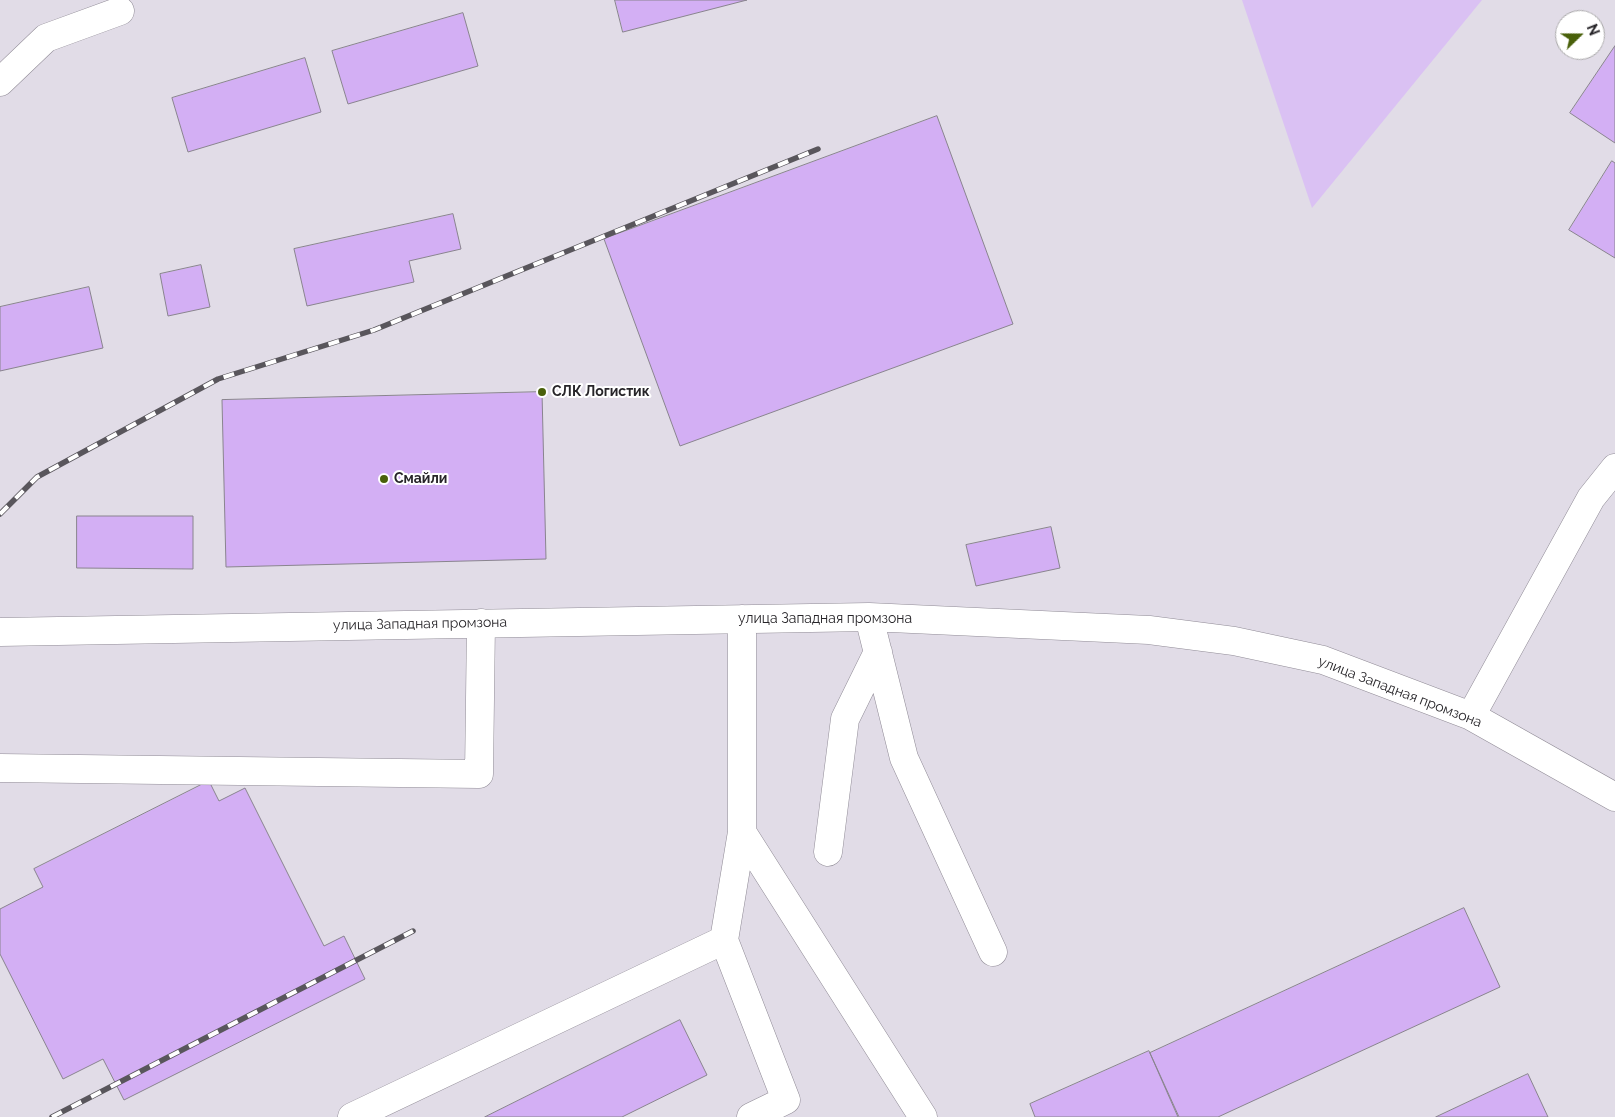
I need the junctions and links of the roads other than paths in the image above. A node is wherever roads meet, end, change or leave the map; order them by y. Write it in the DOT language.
graph roads {
  1 [pos="120,11"];
  2 [pos="0,82"];
  3 [pos="1615,468"];
  4 [pos="869,616"];
  5 [pos="742,618"];
  6 [pos="482,623"];
  7 [pos="0,632"];
  8 [pos="878,652"];
  9 [pos="1471,716"];
  10 [pos="0,768"];
  11 [pos="1615,797"];
  12 [pos="742,832"];
  13 [pos="828,852"];
  14 [pos="724,940"];
  15 [pos="993,952"];
  16 [pos="352,1117"];
  17 [pos="751,1117"];
  18 [pos="923,1117"];
  1 -- 2 [label="street"];
  3 -- 9 [label="street"];
  4 -- 5 [label="street, улица Западная промзона"];
  4 -- 8 [label="street"];
  4 -- 9 [label="street, улица Западная промзона"];
  5 -- 6 [label="street, улица Западная промзона"];
  5 -- 12 [label="street"];
  6 -- 7 [label="street, улица Западная промзона"];
  6 -- 10 [label="street"];
  8 -- 13 [label="street"];
  8 -- 15 [label="street"];
  9 -- 11 [label="street, улица Западная промзона"];
  12 -- 14 [label="street"];
  12 -- 18 [label="street"];
  14 -- 16 [label="street"];
  14 -- 17 [label="street"];
}
